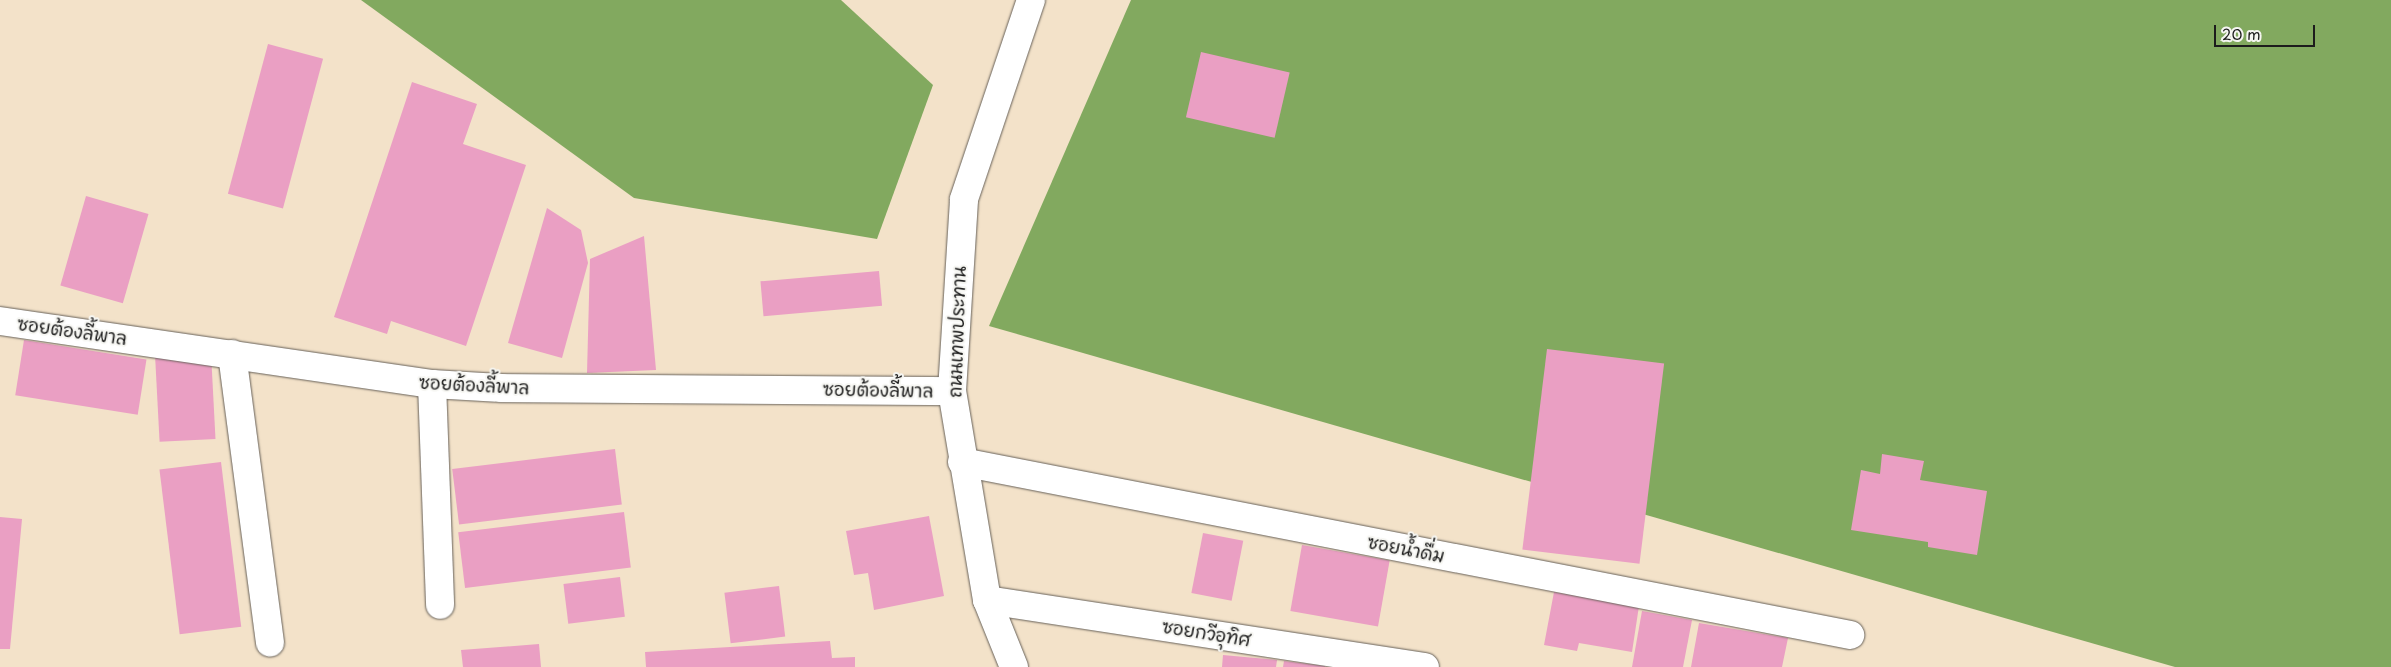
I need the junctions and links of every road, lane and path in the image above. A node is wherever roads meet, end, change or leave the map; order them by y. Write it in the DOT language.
graph roads {
  1 [pos="1031,0"];
  2 [pos="0,320"];
  3 [pos="232,354"];
  4 [pos="432,384"];
  5 [pos="952,391"];
  6 [pos="962,462"];
  7 [pos="987,600"];
  8 [pos="440,604"];
  9 [pos="1850,635"];
  10 [pos="270,643"];
  11 [pos="1014,667"];
  12 [pos="1425,667"];
  1 -- 5 [label="street, ถนนเทพประทาน"];
  2 -- 3 [label="street, ซอยต้องลี้พาล"];
  3 -- 4 [label="street, ซอยต้องลี้พาล"];
  3 -- 10 [label="street"];
  4 -- 5 [label="street, ซอยต้องลี้พาล"];
  4 -- 8 [label="street"];
  5 -- 6 [label="street, ถนนเทพประทาน"];
  6 -- 7 [label="street, ถนนเทพประทาน"];
  6 -- 9 [label="street, ซอยน้ำดื่ม"];
  7 -- 11 [label="street, ถนนเทพประทาน"];
  7 -- 12 [label="street, ซอยกวีอุทิศ"];
}
